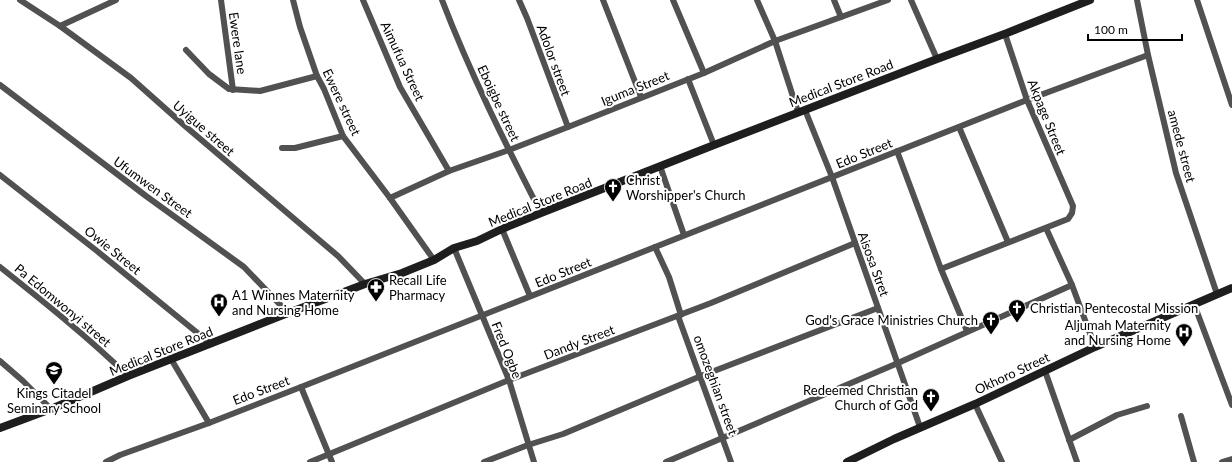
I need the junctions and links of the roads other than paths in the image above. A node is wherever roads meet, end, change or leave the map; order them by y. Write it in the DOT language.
graph roads {
  1 [pos="20,0"];
  2 [pos="116,0"];
  3 [pos="221,0"];
  4 [pos="293,0"];
  5 [pos="363,0"];
  6 [pos="442,0"];
  7 [pos="519,0"];
  8 [pos="602,0"];
  9 [pos="673,0"];
  10 [pos="757,0"];
  11 [pos="834,0"];
  12 [pos="888,0"];
  13 [pos="911,0"];
  14 [pos="1090,0"];
  15 [pos="1137,0"];
  16 [pos="1197,0"];
  17 [pos="841,17"];
  18 [pos="60,26"];
  19 [pos="1005,34"];
  20 [pos="775,41"];
  21 [pos="186,50"];
  22 [pos="1148,55"];
  23 [pos="937,59"];
  24 [pos="704,72"];
  25 [pos="317,76"];
  26 [pos="688,79"];
  27 [pos="0,85"];
  28 [pos="233,90"];
  29 [pos="641,97"];
  30 [pos="1027,100"];
  31 [pos="1232,105"];
  32 [pos="801,111"];
  33 [pos="568,127"];
  34 [pos="959,127"];
  35 [pos="343,136"];
  36 [pos="714,144"];
  37 [pos="282,148"];
  38 [pos="509,150"];
  39 [pos="897,151"];
  40 [pos="660,166"];
  41 [pos="449,171"];
  42 [pos="0,175"];
  43 [pos="832,177"];
  44 [pos="390,198"];
  45 [pos="541,213"];
  46 [pos="1046,228"];
  47 [pos="502,229"];
  48 [pos="684,235"];
  49 [pos="855,242"];
  50 [pos="1008,242"];
  51 [pos="656,247"];
  52 [pos="454,248"];
  53 [pos="434,260"];
  54 [pos="0,267"];
  55 [pos="941,269"];
  56 [pos="365,284"];
  57 [pos="1072,285"];
  58 [pos="1232,288"];
  59 [pos="1217,294"];
  60 [pos="530,296"];
  61 [pos="1194,304"];
  62 [pos="878,308"];
  63 [pos="288,313"];
  64 [pos="680,315"];
  65 [pos="482,316"];
  66 [pos="967,331"];
  67 [pos="212,344"];
  68 [pos="1095,347"];
  69 [pos="171,359"];
  70 [pos="0,361"];
  71 [pos="898,363"];
  72 [pos="1045,372"];
  73 [pos="128,376"];
  74 [pos="701,376"];
  75 [pos="508,380"];
  76 [pos="301,387"];
  77 [pos="975,404"];
  78 [pos="1147,406"];
  79 [pos="1232,406"];
  80 [pos="51,409"];
  81 [pos="1181,416"];
  82 [pos="209,423"];
  83 [pos="920,427"];
  84 [pos="0,428"];
  85 [pos="723,437"];
  86 [pos="1069,440"];
  87 [pos="528,445"];
  88 [pos="330,454"];
  89 [pos="1232,459"];
  90 [pos="106,462"];
  91 [pos="310,462"];
  92 [pos="332,462"];
  93 [pos="484,462"];
  94 [pos="534,462"];
  95 [pos="666,462"];
  96 [pos="731,462"];
  97 [pos="847,462"];
  98 [pos="1002,462"];
  99 [pos="1077,462"];
  100 [pos="1194,462"];
  101 [pos="1222,462"];
  1 -- 18 [label="street, Uyigue street"];
  2 -- 18 [label="street"];
  3 -- 28 [label="street, Ewere lane"];
  4 -- 25 [label="street, Ewere street"];
  5 -- 41 [label="street, Aimufua Street"];
  6 -- 38 [label="street, Eboigbe street"];
  7 -- 33 [label="street, Adolor street"];
  8 -- 29 [label="street"];
  9 -- 24 [label="street"];
  10 -- 20 [label="street, Aisosa Stret"];
  11 -- 17 [label="street"];
  12 -- 17 [label="street, Iguma Street"];
  13 -- 23 [label="street"];
  14 -- 19 [label="street, Medical Store Road"];
  15 -- 22 [label="street, amede street"];
  16 -- 31 [label="street"];
  17 -- 20 [label="street, Iguma Street"];
  18 -- 56 [label="street, Uyigue street"];
  19 -- 23 [label="street, Medical Store Road"];
  19 -- 30 [label="street, Akpage Street"];
  20 -- 24 [label="street, Iguma Street"];
  20 -- 32 [label="street, Aisosa Stret"];
  21 -- 28 [label="street, Ewere lane"];
  22 -- 30 [label="street, Edo Street"];
  22 -- 59 [label="street, amede street"];
  23 -- 32 [label="street, Medical Store Road"];
  24 -- 26 [label="street, Iguma Street"];
  25 -- 28 [label="street, Ewere lane"];
  25 -- 35 [label="street, Ewere street"];
  26 -- 29 [label="street, Iguma Street"];
  26 -- 36 [label="street"];
  27 -- 63 [label="street, Ufumwen Street"];
  29 -- 33 [label="street, Iguma Street"];
  30 -- 34 [label="street, Edo Street"];
  30 -- 46 [label="street, Akpage Street"];
  32 -- 36 [label="street, Medical Store Road"];
  32 -- 43 [label="street, Aisosa Stret"];
  33 -- 38 [label="street, Iguma Street"];
  34 -- 39 [label="street, Edo Street"];
  34 -- 50 [label="street"];
  35 -- 37 [label="street"];
  35 -- 44 [label="street, Ewere street"];
  36 -- 40 [label="street, Medical Store Road"];
  38 -- 41 [label="street, Iguma Street"];
  38 -- 45 [label="street, Eboigbe street"];
  39 -- 43 [label="street, Edo Street"];
  39 -- 55 [label="street"];
  40 -- 45 [label="street, Medical Store Road"];
  40 -- 48 [label="street"];
  41 -- 44 [label="street, Iguma Street"];
  42 -- 67 [label="street, Owie Street"];
  43 -- 48 [label="street, Edo Street"];
  43 -- 49 [label="street, Aisosa Stret"];
  44 -- 53 [label="street, Ewere street"];
  45 -- 47 [label="street, Medical Store Road"];
  46 -- 50 [label="street"];
  46 -- 57 [label="street"];
  47 -- 52 [label="street, Medical Store Road"];
  47 -- 60 [label="street"];
  48 -- 51 [label="street, Edo Street"];
  49 -- 62 [label="street, Aisosa Stret"];
  49 -- 64 [label="street, Dandy Street"];
  50 -- 55 [label="street"];
  51 -- 60 [label="street, Edo Street"];
  51 -- 64 [label="street, omozeghian street"];
  52 -- 53 [label="street, Medical Store Road"];
  52 -- 65 [label="street, Fred Ogbe"];
  53 -- 56 [label="street, Medical Store Road"];
  54 -- 73 [label="street, Pa Edomwonyi street"];
  55 -- 66 [label="street"];
  56 -- 63 [label="street, Medical Store Road"];
  57 -- 66 [label="street"];
  57 -- 68 [label="street"];
  58 -- 59 [label="street, Okhoro Street"];
  59 -- 61 [label="street, Okhoro Street"];
  60 -- 65 [label="street, Edo Street"];
  61 -- 68 [label="street, Okhoro Street"];
  61 -- 79 [label="street"];
  62 -- 71 [label="street, Aisosa Stret"];
  62 -- 74 [label="street"];
  63 -- 67 [label="street, Medical Store Road"];
  64 -- 74 [label="street, omozeghian street"];
  64 -- 75 [label="street, Dandy Street"];
  65 -- 75 [label="street, Fred Ogbe"];
  65 -- 76 [label="street, Edo Street"];
  66 -- 71 [label="street"];
  67 -- 69 [label="street, Medical Store Road"];
  68 -- 72 [label="street, Okhoro Street"];
  69 -- 73 [label="street, Medical Store Road"];
  69 -- 82 [label="street"];
  70 -- 80 [label="street"];
  71 -- 83 [label="street, Aisosa Stret"];
  71 -- 85 [label="street"];
  72 -- 77 [label="street, Okhoro Street"];
  72 -- 86 [label="street"];
  73 -- 80 [label="street, Medical Store Road"];
  74 -- 85 [label="street, omozeghian street"];
  74 -- 87 [label="street"];
  75 -- 87 [label="street, Fred Ogbe"];
  75 -- 88 [label="street, Dandy Street"];
  76 -- 82 [label="street, Edo Street"];
  76 -- 88 [label="street"];
  77 -- 83 [label="street, Okhoro Street"];
  77 -- 98 [label="street"];
  78 -- 86 [label="street"];
  80 -- 84 [label="street, Medical Store Road"];
  81 -- 100 [label="street"];
  82 -- 90 [label="street, Edo Street"];
  83 -- 97 [label="street, Okhoro Street"];
  85 -- 95 [label="street"];
  85 -- 96 [label="street, omozeghian street"];
  86 -- 99 [label="street"];
  87 -- 93 [label="street"];
  87 -- 94 [label="street, Fred Ogbe"];
  88 -- 91 [label="street, Dandy Street"];
  88 -- 92 [label="street"];
  89 -- 101 [label="street"];
}
